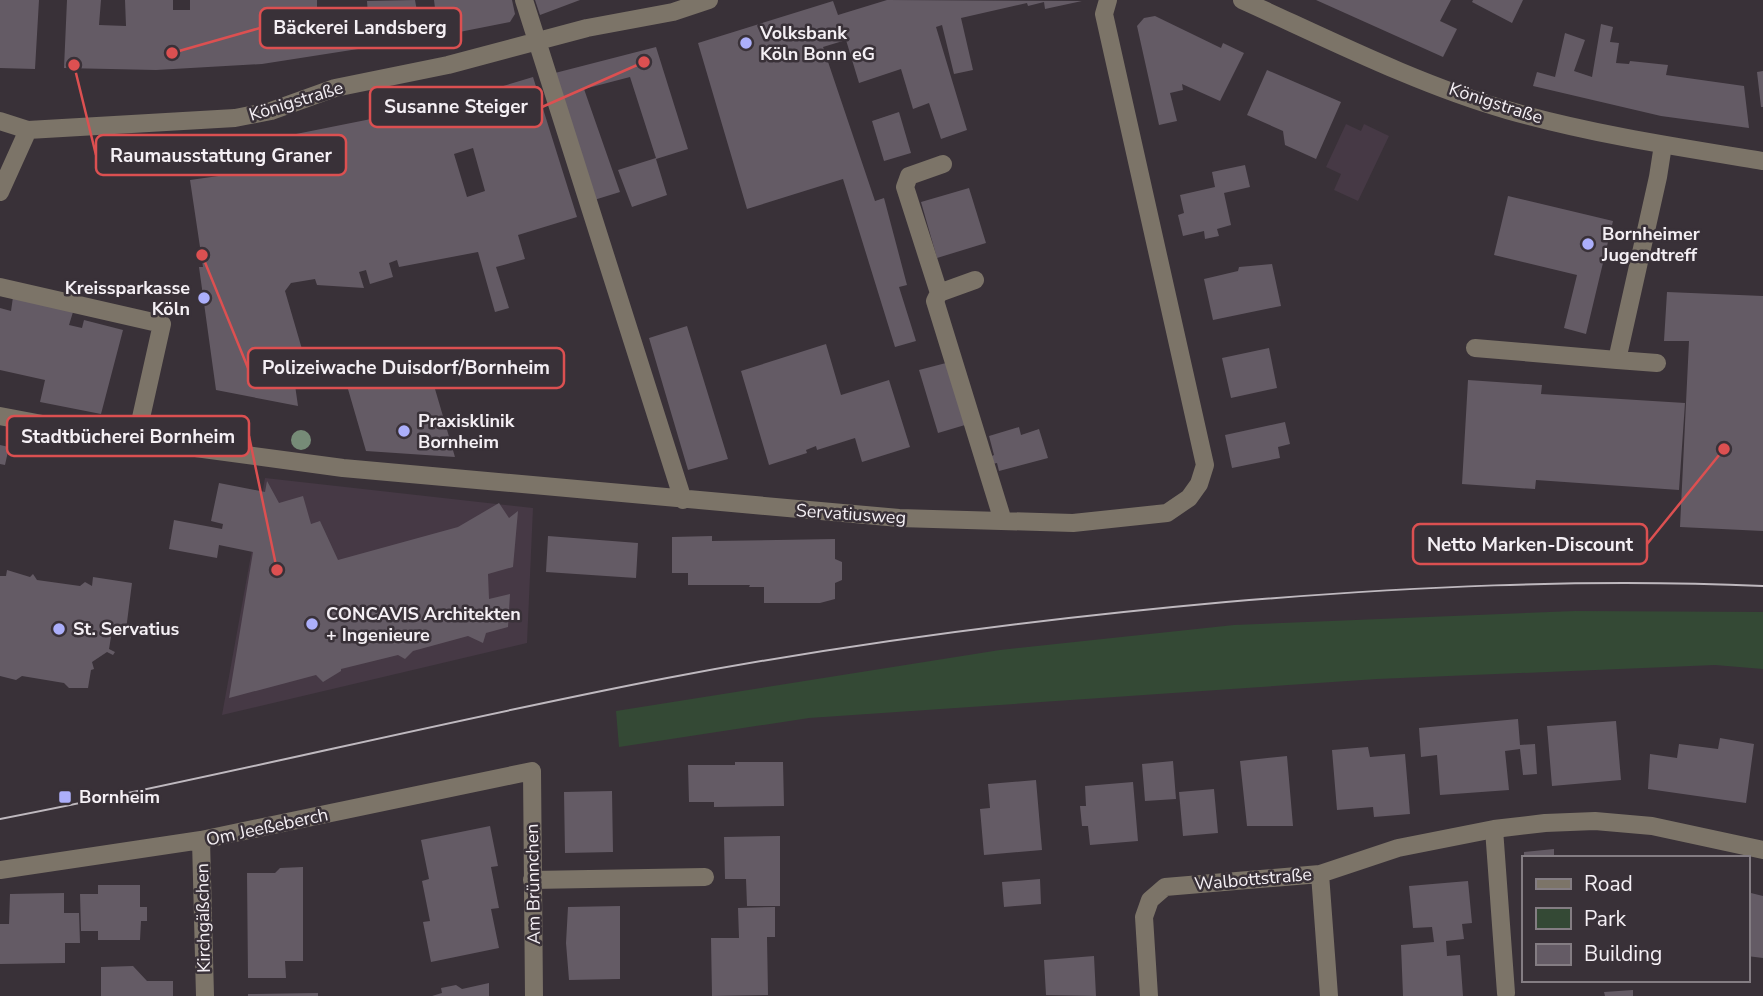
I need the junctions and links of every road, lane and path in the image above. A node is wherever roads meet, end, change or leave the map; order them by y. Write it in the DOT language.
graph roads {
  1 [pos="524,0"];
  2 [pos="709,0"];
  3 [pos="1108,0"];
  4 [pos="1242,0"];
  5 [pos="537,42"];
  6 [pos="0,121"];
  7 [pos="28,130"];
  8 [pos="1662,145"];
  9 [pos="1763,161"];
  10 [pos="943,164"];
  11 [pos="0,192"];
  12 [pos="975,280"];
  13 [pos="0,287"];
  14 [pos="939,293"];
  15 [pos="1475,348"];
  16 [pos="1617,360"];
  17 [pos="1657,363"];
  18 [pos="0,416"];
  19 [pos="136,440"];
  20 [pos="683,500"];
  21 [pos="1003,521"];
  22 [pos="531,771"];
  23 [pos="1494,829"];
  24 [pos="201,840"];
  25 [pos="1763,850"];
  26 [pos="0,870"];
  27 [pos="1321,874"];
  28 [pos="705,877"];
  29 [pos="532,880"];
  30 [pos="1506,993"];
  31 [pos="205,996"];
  32 [pos="534,996"];
  33 [pos="1149,996"];
  34 [pos="1329,996"];
  1 -- 5 [label="street"];
  2 -- 5 [label="street, Königstraße"];
  3 -- 21 [label="street, Servatiusweg"];
  4 -- 8 [label="street, Königstraße"];
  5 -- 7 [label="street, Königstraße"];
  5 -- 20 [label="street"];
  6 -- 7 [label="street, Königstraße"];
  7 -- 11 [label="street"];
  8 -- 9 [label="street, Königstraße"];
  8 -- 16 [label="street"];
  10 -- 14 [label="street"];
  12 -- 14 [label="street"];
  13 -- 19 [label="street"];
  14 -- 21 [label="street"];
  15 -- 16 [label="street"];
  16 -- 17 [label="street"];
  18 -- 19 [label="street, Servatiusweg"];
  19 -- 20 [label="street, Servatiusweg"];
  20 -- 21 [label="street, Servatiusweg"];
  22 -- 24 [label="street, Om Jeeßeberch"];
  22 -- 29 [label="street, Am Brünnchen"];
  23 -- 25 [label="street, Walbottstraße"];
  23 -- 27 [label="street, Walbottstraße"];
  23 -- 30 [label="street"];
  24 -- 26 [label="street, Om Jeeßeberch"];
  24 -- 31 [label="street, Kirchgäßchen"];
  27 -- 33 [label="street, Walbottstraße"];
  27 -- 34 [label="street"];
  28 -- 29 [label="street"];
  29 -- 32 [label="street, Am Brünnchen"];
}
